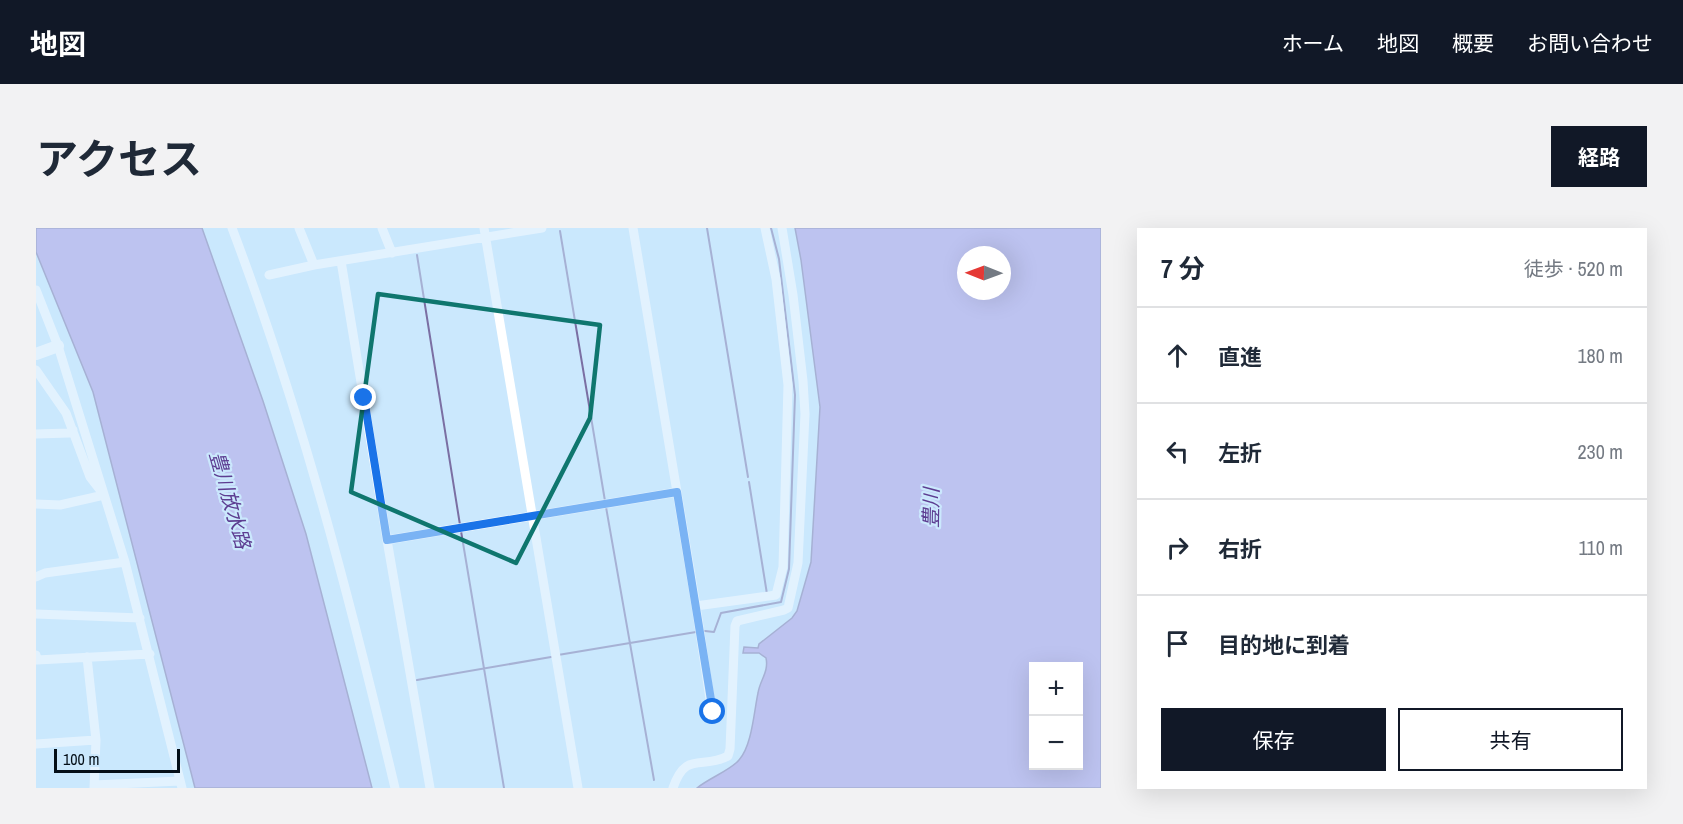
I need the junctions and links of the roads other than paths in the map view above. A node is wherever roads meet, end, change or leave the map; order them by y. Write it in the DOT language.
graph roads {
  1 [pos="232,228"];
  2 [pos="299,228"];
  3 [pos="382,228"];
  4 [pos="542,228"];
  5 [pos="633,228"];
  6 [pos="765,228"];
  7 [pos="782,228"];
  8 [pos="485,233"];
  9 [pos="392,253"];
  10 [pos="341,261"];
  11 [pos="314,265"];
  12 [pos="269,275"];
  13 [pos="36,290"];
  14 [pos="58,346"];
  15 [pos="36,354"];
  16 [pos="36,370"];
  17 [pos="73,430"];
  18 [pos="36,434"];
  19 [pos="677,492"];
  20 [pos="104,495"];
  21 [pos="36,504"];
  22 [pos="532,515"];
  23 [pos="387,540"];
  24 [pos="125,562"];
  25 [pos="36,577"];
  26 [pos="696,606"];
  27 [pos="36,614"];
  28 [pos="140,618"];
  29 [pos="150,654"];
  30 [pos="36,655"];
  31 [pos="87,657"];
  32 [pos="713,718"];
  33 [pos="96,740"];
  34 [pos="36,744"];
  35 [pos="181,784"];
  36 [pos="94,787"];
  37 [pos="395,788"];
  38 [pos="430,788"];
  39 [pos="578,788"];
  40 [pos="673,788"];
  1 -- 37 [label="street"];
  2 -- 11 [label="street"];
  3 -- 9 [label="street"];
  4 -- 8 [label="street"];
  5 -- 19 [label="street"];
  6 -- 26 [label="street"];
  7 -- 40 [label="street"];
  8 -- 9 [label="street"];
  8 -- 22 [label="street"];
  9 -- 10 [label="street"];
  10 -- 11 [label="street"];
  10 -- 23 [label="street"];
  11 -- 12 [label="street"];
  13 -- 14 [label="street"];
  14 -- 15 [label="street"];
  14 -- 20 [label="street"];
  16 -- 17 [label="street"];
  17 -- 18 [label="street"];
  17 -- 20 [label="street"];
  19 -- 22 [label="street"];
  19 -- 26 [label="street"];
  20 -- 21 [label="street"];
  20 -- 24 [label="street"];
  22 -- 23 [label="street"];
  22 -- 39 [label="street"];
  23 -- 38 [label="street"];
  24 -- 25 [label="street"];
  24 -- 28 [label="street"];
  26 -- 32 [label="street"];
  27 -- 28 [label="street"];
  28 -- 29 [label="street"];
  29 -- 31 [label="street"];
  29 -- 35 [label="street"];
  30 -- 31 [label="street"];
  31 -- 33 [label="street"];
  33 -- 34 [label="street"];
  33 -- 36 [label="street"];
  35 -- 36 [label="street"];
}
